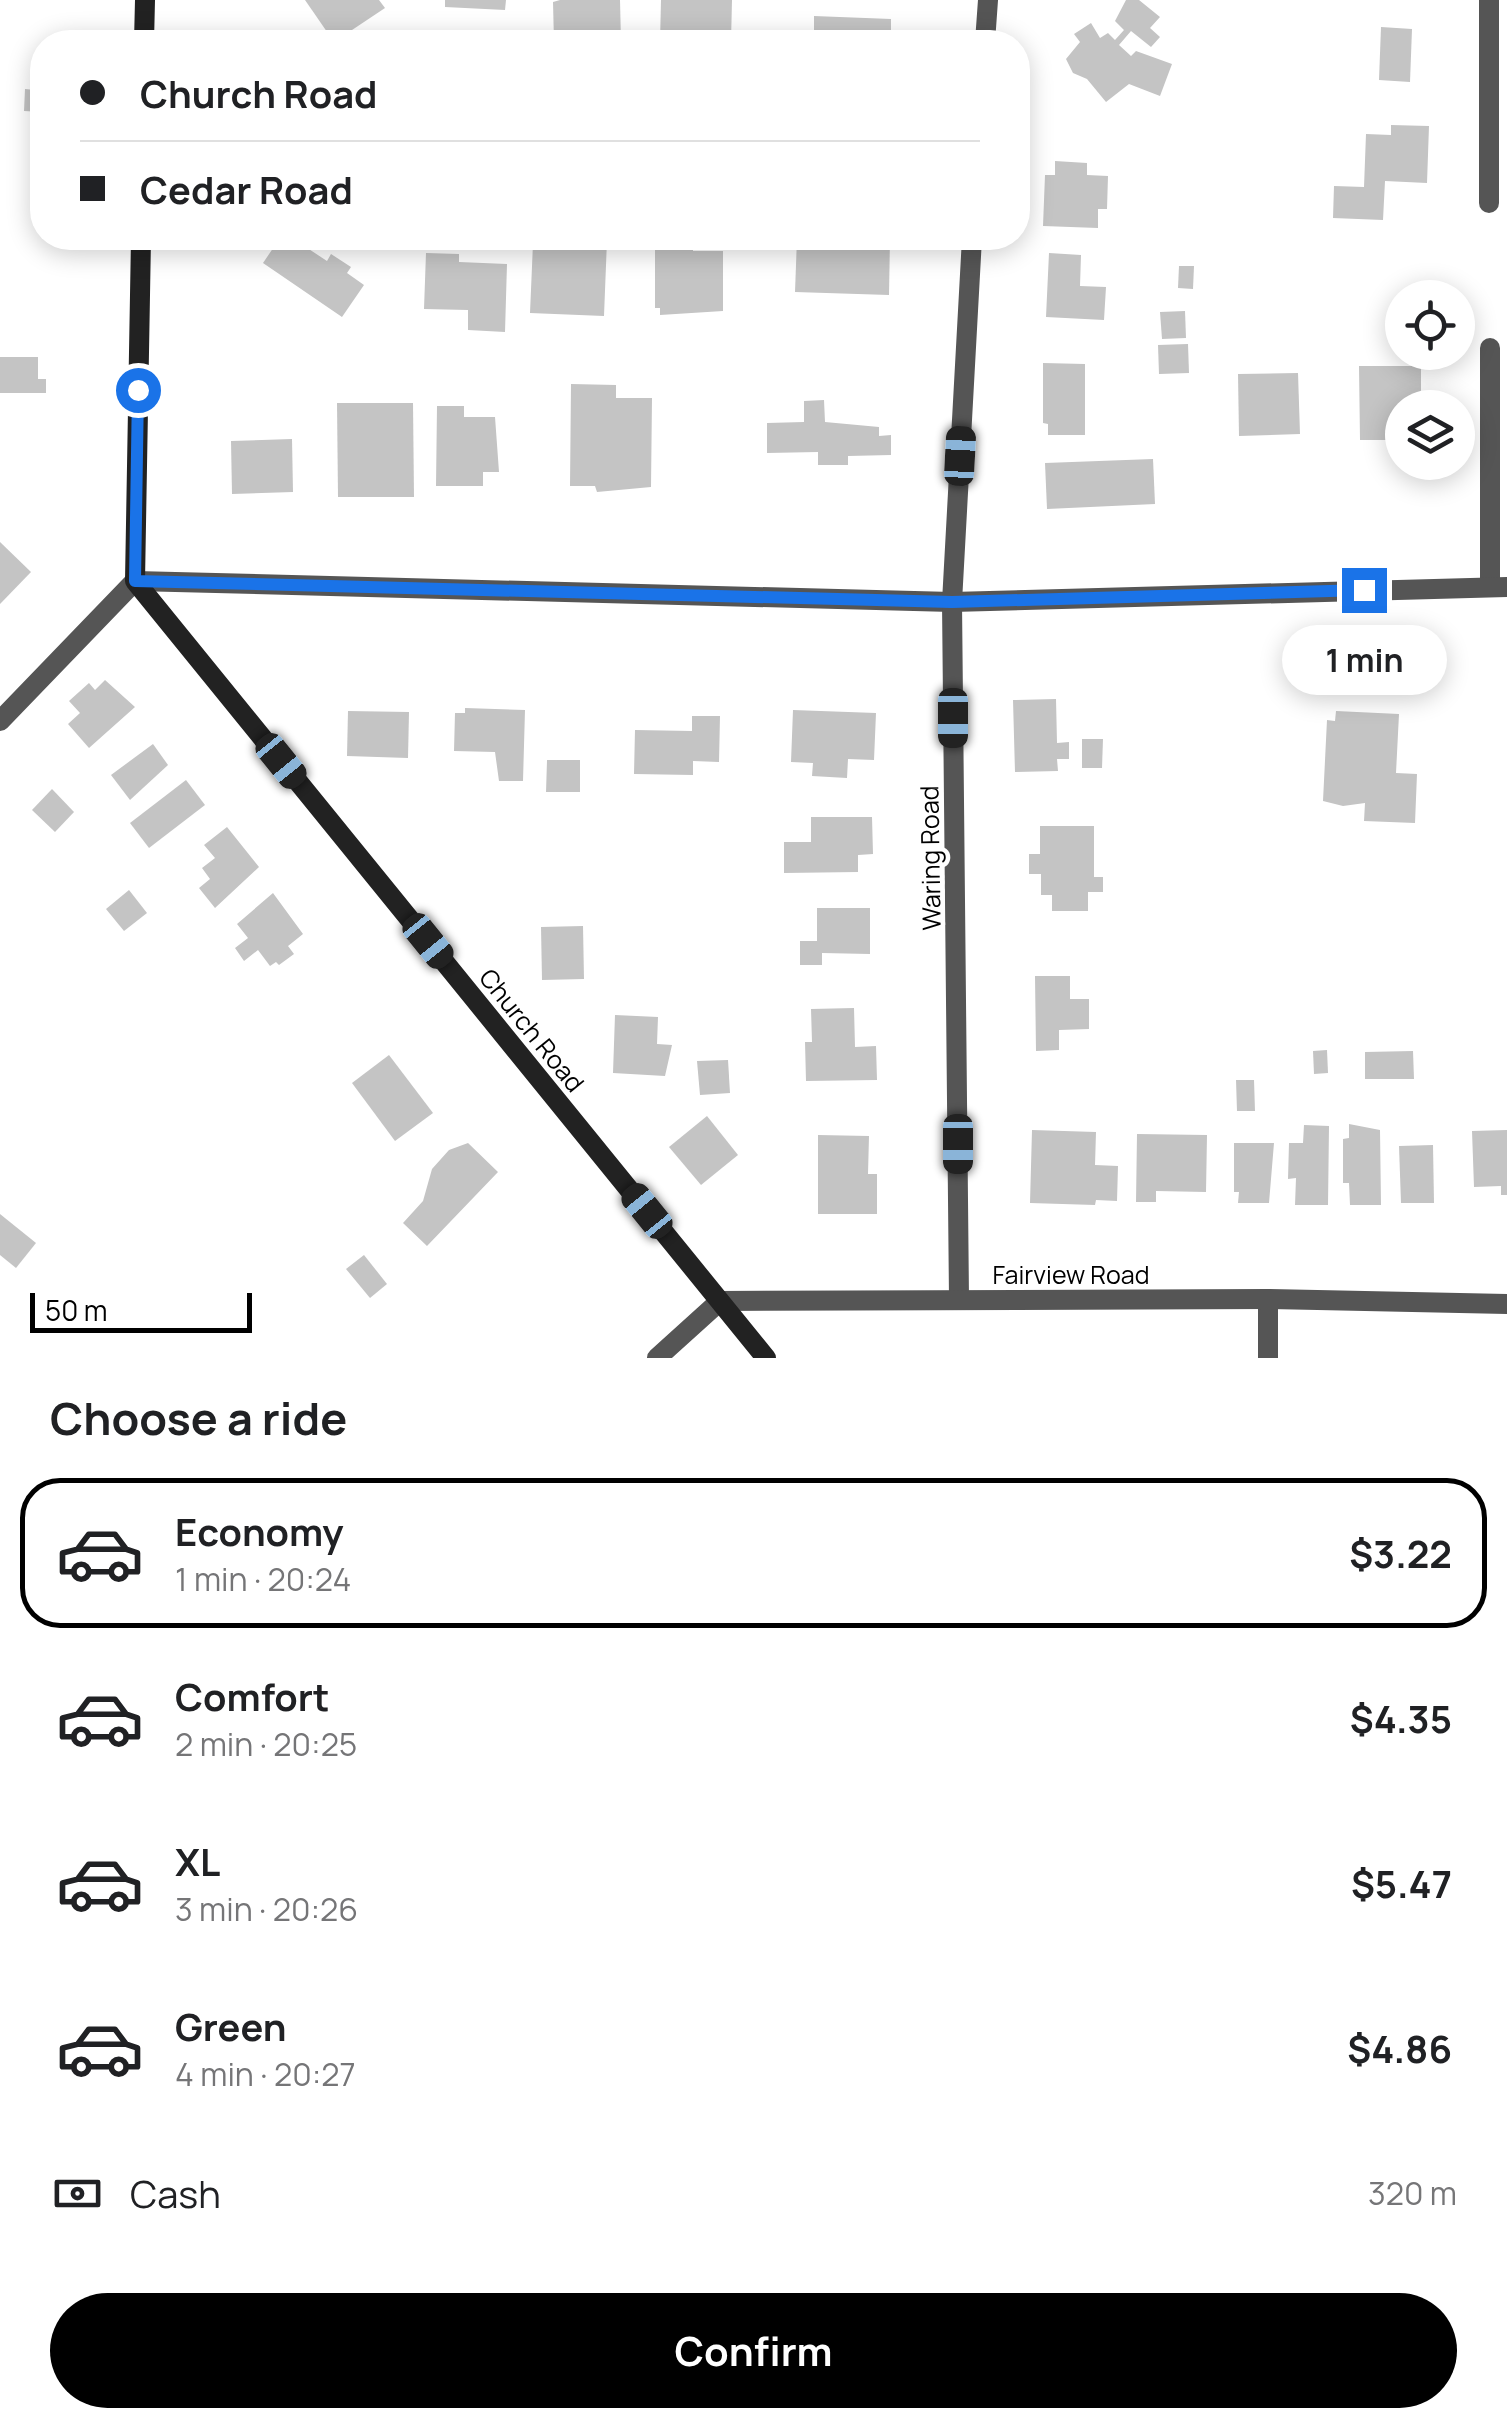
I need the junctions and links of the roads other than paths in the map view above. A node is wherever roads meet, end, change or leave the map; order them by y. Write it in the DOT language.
graph roads {
  1 [pos="145,0"];
  2 [pos="988,0"];
  3 [pos="1489,0"];
  4 [pos="144,30"];
  5 [pos="986,30"];
  6 [pos="1490,202"];
  7 [pos="141,250"];
  8 [pos="971,250"];
  9 [pos="1490,348"];
  10 [pos="135,581"];
  11 [pos="1498,587"];
  12 [pos="952,602"];
  13 [pos="0,721"];
  14 [pos="959,1299"];
  15 [pos="1268,1299"];
  16 [pos="720,1301"];
  17 [pos="1507,1304"];
  18 [pos="657,1358"];
  19 [pos="766,1358"];
  20 [pos="1268,1358"];
  1 -- 4 [label="street"];
  2 -- 5 [label="street"];
  3 -- 6 [label="street"];
  7 -- 10 [label="street"];
  8 -- 12 [label="street, Waring Road"];
  9 -- 11 [label="street"];
  10 -- 12 [label="street"];
  10 -- 13 [label="street"];
  10 -- 16 [label="street, Church Road"];
  11 -- 12 [label="street"];
  12 -- 14 [label="street, Waring Road"];
  14 -- 15 [label="street, Fairview Road"];
  14 -- 16 [label="street, Fairview Road"];
  15 -- 17 [label="street, Fairview Road"];
  15 -- 20 [label="street"];
  16 -- 18 [label="street"];
  16 -- 19 [label="street, Church Road"];
}
